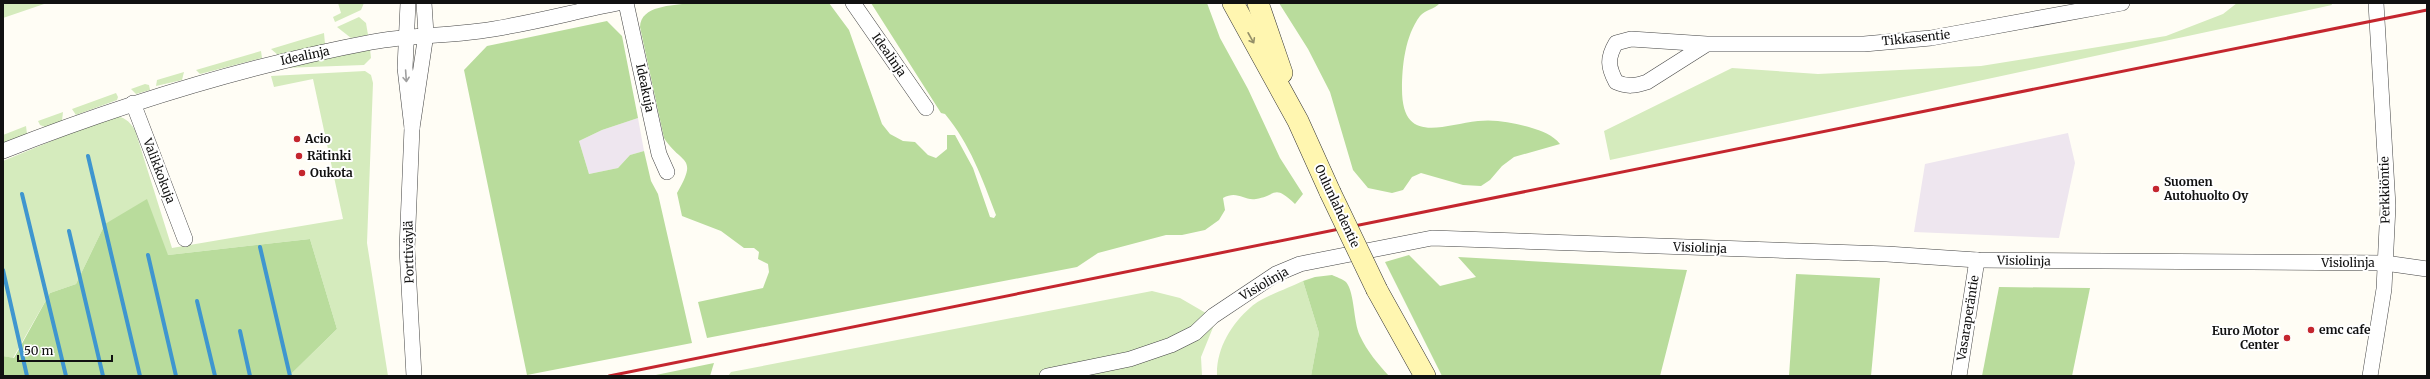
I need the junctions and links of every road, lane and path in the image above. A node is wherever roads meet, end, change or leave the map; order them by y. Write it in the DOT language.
graph roads {
  1 [pos="408,3"];
  2 [pos="424,3"];
  3 [pos="618,3"];
  4 [pos="626,3"];
  5 [pos="853,3"];
  6 [pos="1233,3"];
  7 [pos="1258,3"];
  8 [pos="2122,3"];
  9 [pos="2376,3"];
  10 [pos="426,34"];
  11 [pos="407,37"];
  12 [pos="1707,44"];
  13 [pos="133,103"];
  14 [pos="926,108"];
  15 [pos="1298,120"];
  16 [pos="412,128"];
  17 [pos="3,151"];
  18 [pos="667,172"];
  19 [pos="185,239"];
  20 [pos="1977,260"];
  21 [pos="2385,264"];
  22 [pos="2427,269"];
  23 [pos="1377,290"];
  24 [pos="414,376"];
  25 [pos="1047,376"];
  26 [pos="1408,376"];
  27 [pos="1425,376"];
  28 [pos="1959,376"];
  29 [pos="2370,376"];
  1 -- 11 [label="street, Porttiväylä"];
  2 -- 10 [label="street, Porttiväylä"];
  3 -- 10 [label="street, Idealinja"];
  4 -- 18 [label="street, Ideakuja"];
  5 -- 14 [label="street, Idealinja"];
  6 -- 15 [label="main road, Oulunlahdentie, one-way"];
  7 -- 15 [label="main road, Oulunlahdentie"];
  8 -- 12 [label="street, Tikkasentie"];
  9 -- 21 [label="street, Perkkiöntie"];
  10 -- 11 [label="street, Idealinja"];
  10 -- 16 [label="street, Porttiväylä"];
  11 -- 13 [label="street, Idealinja"];
  11 -- 16 [label="street, Porttiväylä, one-way"];
  12 -- 12 [label="street, Tikkasentie"];
  13 -- 17 [label="street, Idealinja"];
  13 -- 19 [label="street, Valikkokuja"];
  15 -- 23 [label="main road, Oulunlahdentie, bridge"];
  16 -- 24 [label="street, Porttiväylä"];
  20 -- 21 [label="street, Visiolinja"];
  20 -- 25 [label="street, Visiolinja"];
  20 -- 28 [label="street, Vasaraperäntie"];
  21 -- 22 [label="street, Visiolinja"];
  21 -- 29 [label="street, Perkkiöntie"];
  23 -- 26 [label="main road, Oulunlahdentie"];
  23 -- 27 [label="main road, Oulunlahdentie"];
}
